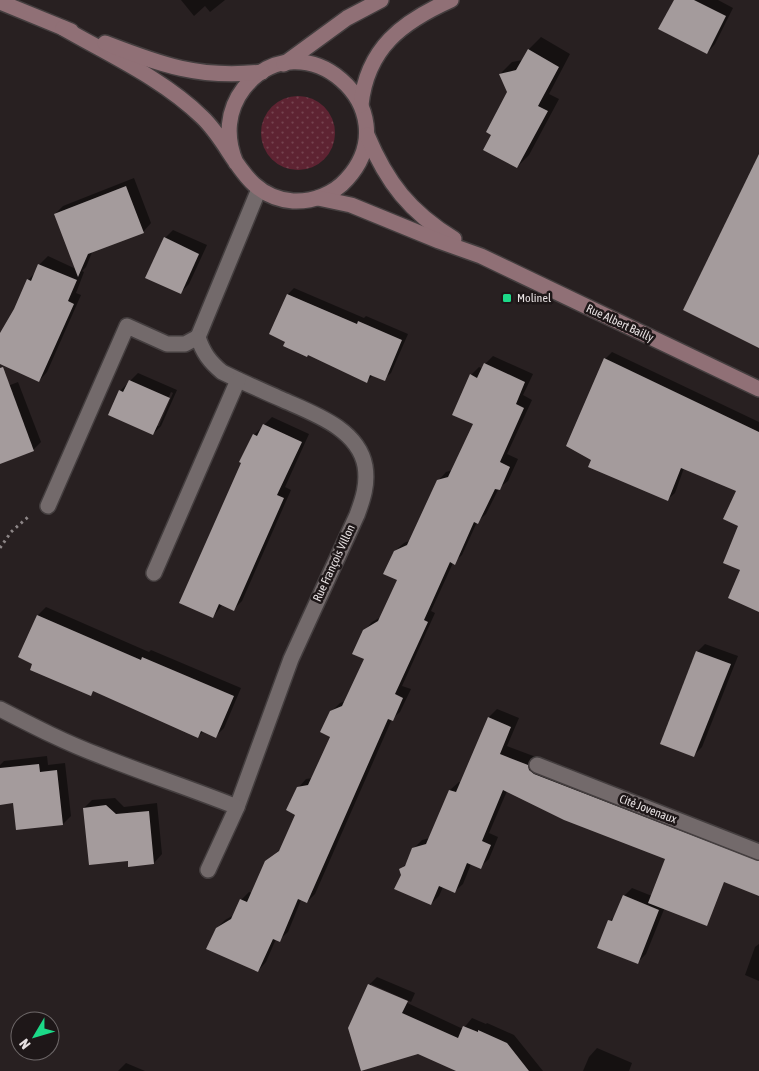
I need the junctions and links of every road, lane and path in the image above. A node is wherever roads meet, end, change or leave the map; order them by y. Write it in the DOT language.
graph roads {
  1 [pos="381,0"];
  2 [pos="451,0"];
  3 [pos="0,2"];
  4 [pos="63,28"];
  5 [pos="284,64"];
  6 [pos="263,72"];
  7 [pos="361,105"];
  8 [pos="367,133"];
  9 [pos="236,163"];
  10 [pos="259,189"];
  11 [pos="316,198"];
  12 [pos="482,256"];
  13 [pos="198,337"];
  14 [pos="238,380"];
  15 [pos="759,389"];
  16 [pos="48,506"];
  17 [pos="0,548"];
  18 [pos="154,573"];
  19 [pos="0,709"];
  20 [pos="537,765"];
  21 [pos="237,807"];
  22 [pos="759,852"];
  23 [pos="208,870"];
  1 -- 5 [label="main road"];
  2 -- 7 [label="main road"];
  3 -- 4 [label="main road"];
  4 -- 6 [label="main road"];
  4 -- 9 [label="main road"];
  5 -- 6 [label="main road"];
  5 -- 7 [label="main road"];
  6 -- 9 [label="main road"];
  7 -- 8 [label="main road"];
  8 -- 11 [label="main road"];
  8 -- 12 [label="main road"];
  9 -- 10 [label="main road"];
  10 -- 11 [label="main road"];
  10 -- 13 [label="street"];
  11 -- 12 [label="main road"];
  12 -- 15 [label="main road, Rue Albert Bailly"];
  13 -- 14 [label="street, Rue François Villon"];
  13 -- 16 [label="street"];
  14 -- 18 [label="street"];
  14 -- 21 [label="street, Rue François Villon"];
  16 -- 17 [label="path"];
  19 -- 21 [label="street"];
  20 -- 22 [label="street, Cité Jovenaux"];
  21 -- 23 [label="street, Rue François Villon"];
}
